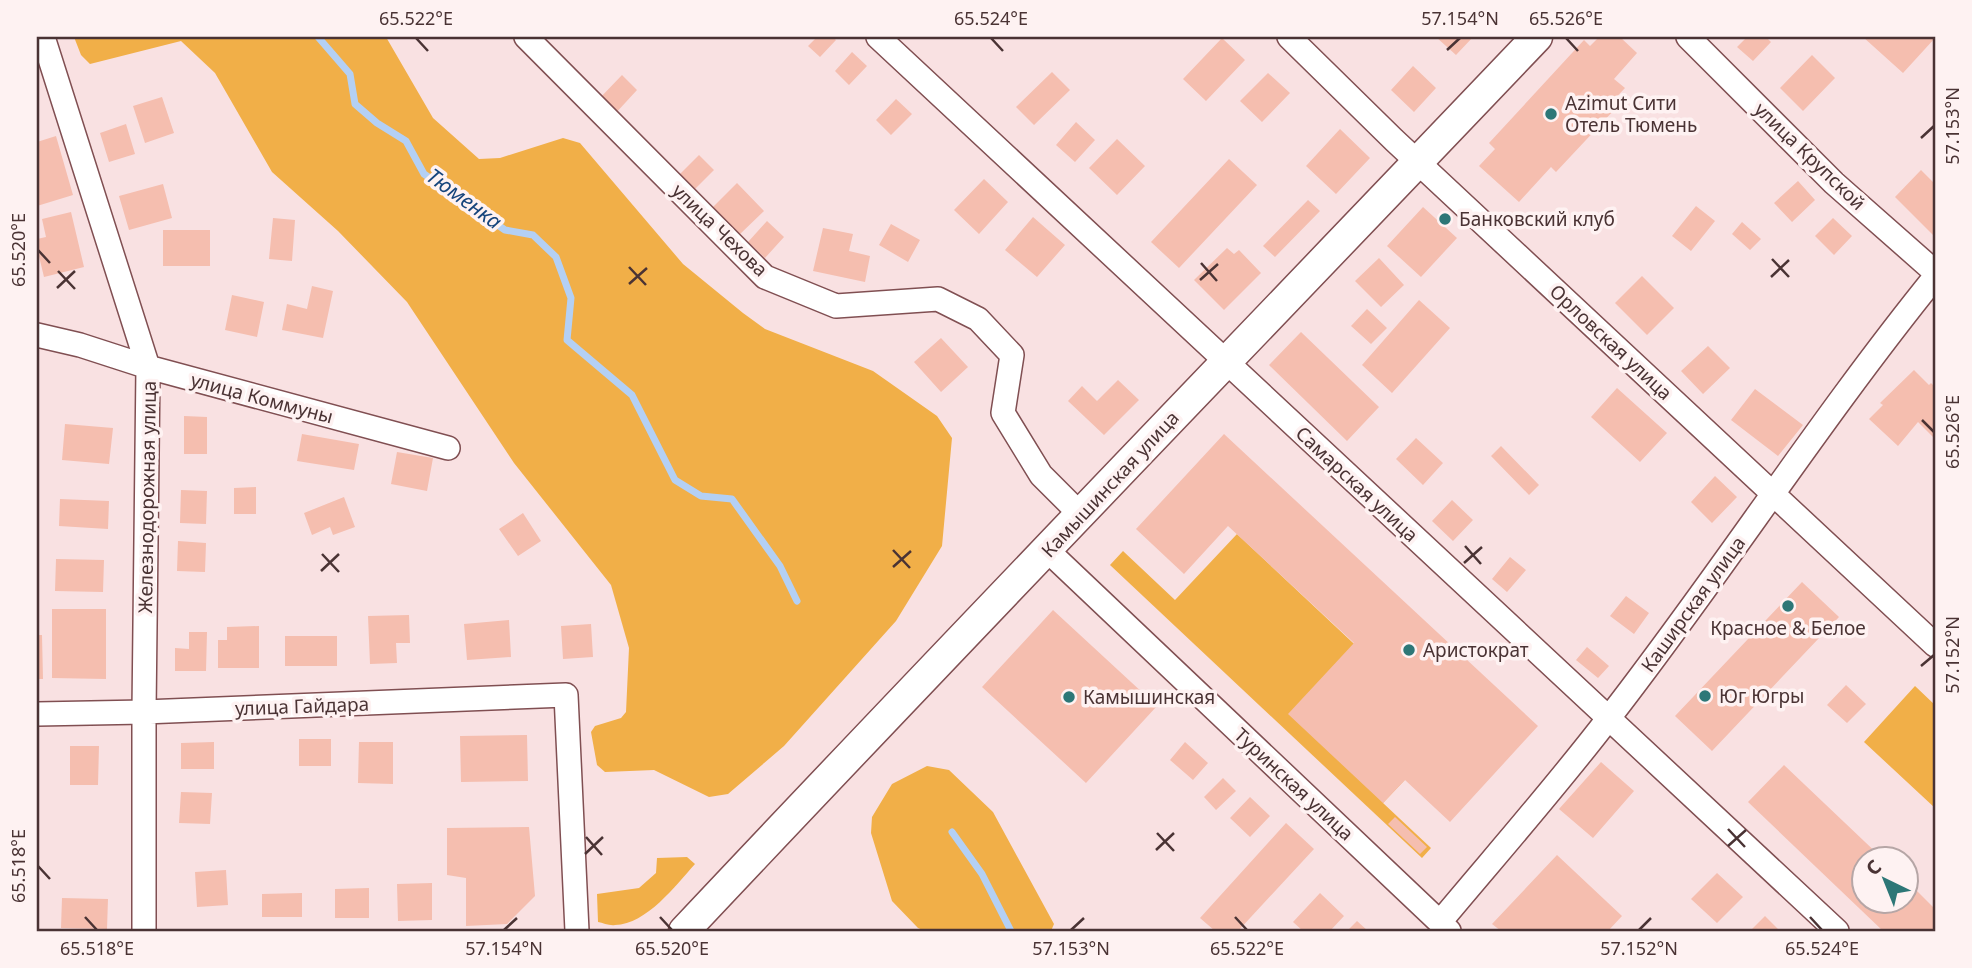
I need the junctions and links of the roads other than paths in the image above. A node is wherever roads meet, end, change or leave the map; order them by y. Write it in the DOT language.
graph roads {
  1 [pos="43,37"];
  2 [pos="526,37"];
  3 [pos="878,37"];
  4 [pos="1289,37"];
  5 [pos="1537,37"];
  6 [pos="1688,37"];
  7 [pos="1418,162"];
  8 [pos="1935,275"];
  9 [pos="37,335"];
  10 [pos="1226,360"];
  11 [pos="148,367"];
  12 [pos="448,448"];
  13 [pos="1773,494"];
  14 [pos="1081,515"];
  15 [pos="1047,550"];
  16 [pos="1935,645"];
  17 [pos="144,712"];
  18 [pos="37,714"];
  19 [pos="1608,720"];
  20 [pos="1444,927"];
  21 [pos="144,931"];
  22 [pos="577,931"];
  23 [pos="684,931"];
  24 [pos="1837,931"];
  1 -- 11 [label="street, Железнодорожная улица"];
  2 -- 14 [label="street, улица Чехова"];
  3 -- 10 [label="street, Самарская улица"];
  4 -- 7 [label="street, Орловская улица"];
  5 -- 7 [label="street, Камышинская улица"];
  6 -- 8 [label="street, улица Крупской"];
  7 -- 10 [label="street, Камышинская улица"];
  7 -- 13 [label="street, Орловская улица"];
  8 -- 13 [label="street, Каширская улица"];
  9 -- 11 [label="street, улица Коммуны"];
  10 -- 14 [label="street, Камышинская улица"];
  10 -- 19 [label="street, Самарская улица"];
  11 -- 12 [label="street, улица Коммуны"];
  11 -- 17 [label="street, Железнодорожная улица"];
  13 -- 16 [label="street, Орловская улица"];
  13 -- 19 [label="street, Каширская улица"];
  14 -- 15 [label="street, Камышинская улица"];
  15 -- 20 [label="street, Туринская улица"];
  15 -- 23 [label="street, Камышинская улица"];
  17 -- 18 [label="street, улица Гайдара"];
  17 -- 21 [label="street, Железнодорожная улица"];
  17 -- 22 [label="street, улица Гайдара"];
  19 -- 20 [label="street, Каширская улица"];
  19 -- 24 [label="street, Самарская улица"];
}
